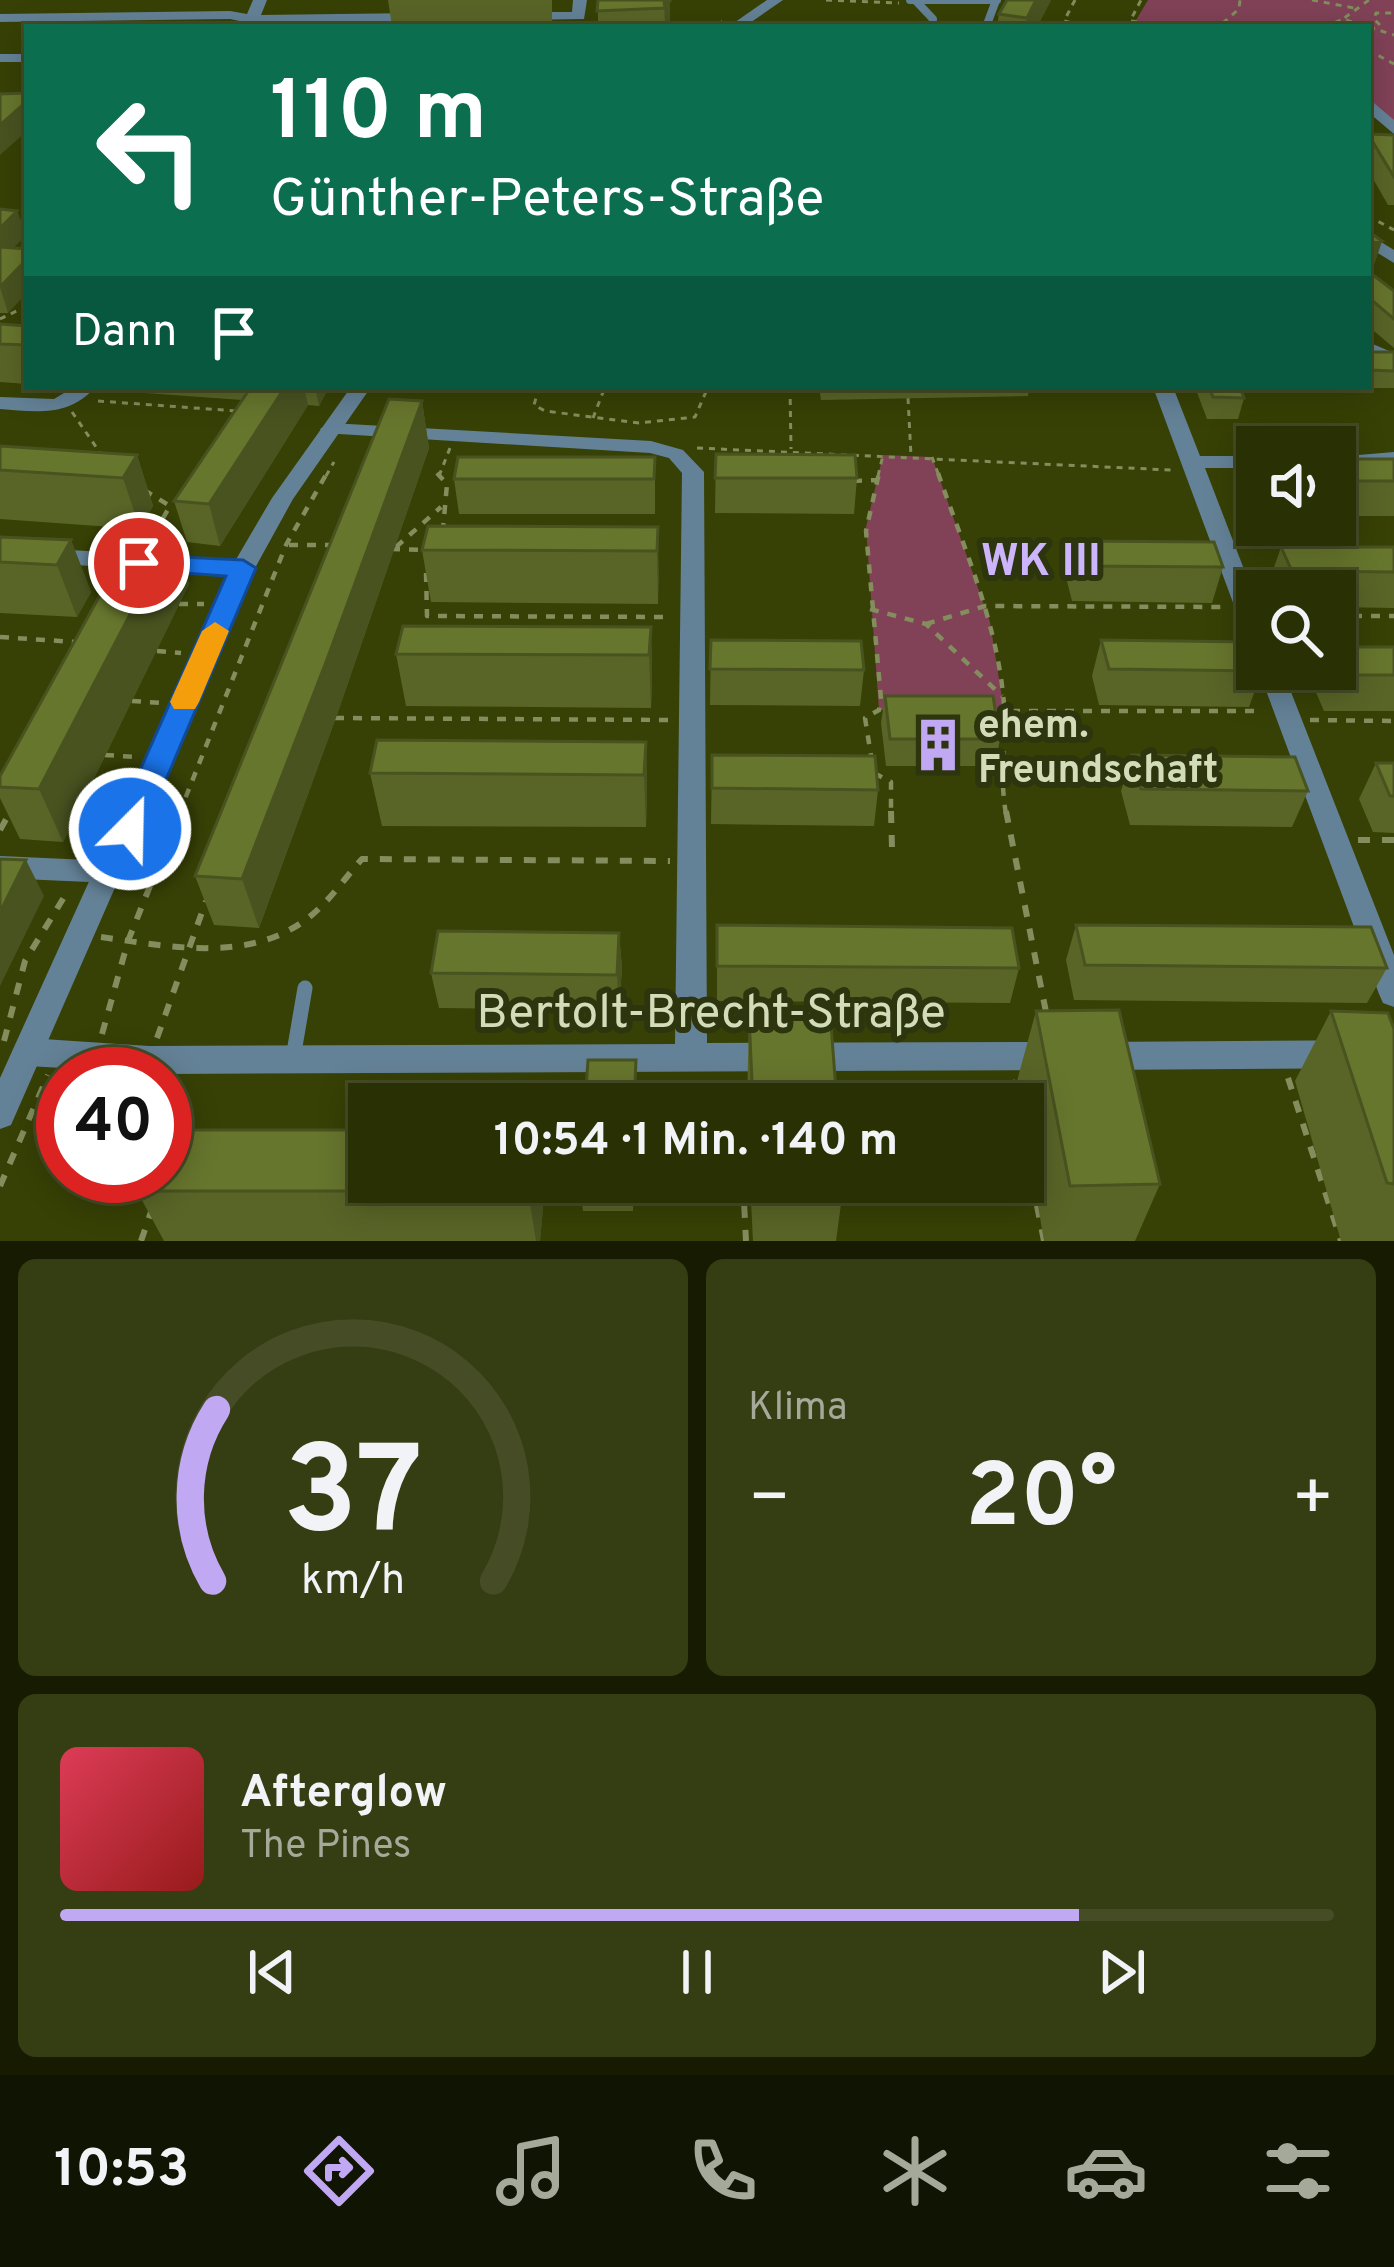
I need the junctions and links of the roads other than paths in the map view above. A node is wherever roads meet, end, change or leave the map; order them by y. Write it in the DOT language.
graph roads {
  1 [pos="260,0"];
  2 [pos="378,0"];
  3 [pos="580,0"];
  4 [pos="776,0"];
  5 [pos="912,2"];
  6 [pos="996,2"];
  7 [pos="511,16"];
  8 [pos="442,17"];
  9 [pos="0,18"];
  10 [pos="374,18"];
  11 [pos="250,23"];
  12 [pos="740,24"];
  13 [pos="932,24"];
  14 [pos="1371,107"];
  15 [pos="1394,129"];
  16 [pos="360,390"];
  17 [pos="1163,390"];
  18 [pos="75,396"];
  19 [pos="0,403"];
  20 [pos="341,430"];
  21 [pos="1394,458"];
  22 [pos="1356,461"];
  23 [pos="1236,463"];
  24 [pos="1193,466"];
  25 [pos="0,554"];
  26 [pos="250,557"];
  27 [pos="1236,580"];
  28 [pos="1278,690"];
  29 [pos="0,867"];
  30 [pos="97,872"];
  31 [pos="305,988"];
  32 [pos="1394,994"];
  33 [pos="30,1053"];
  34 [pos="1394,1054"];
  35 [pos="691,1058"];
  36 [pos="293,1059"];
  37 [pos="0,1114"];
  1 -- 11 [label="street"];
  2 -- 10 [label="street"];
  3 -- 7 [label="street"];
  4 -- 12 [label="street"];
  5 -- 6 [label="lane"];
  5 -- 13 [label="lane"];
  8 -- 10 [label="street"];
  9 -- 11 [label="street"];
  10 -- 11 [label="street"];
  14 -- 15 [label="street"];
  16 -- 20 [label="street"];
  17 -- 24 [label="street"];
  18 -- 19 [label="street"];
  20 -- 26 [label="street"];
  20 -- 35 [label="street"];
  21 -- 22 [label="street"];
  23 -- 24 [label="street"];
  24 -- 27 [label="street"];
  25 -- 26 [label="street"];
  26 -- 30 [label="street"];
  28 -- 32 [label="street"];
  29 -- 30 [label="street"];
  30 -- 33 [label="street"];
  31 -- 36 [label="lane"];
  33 -- 36 [label="street, Bertolt-Brecht-Straße"];
  33 -- 37 [label="street"];
  34 -- 35 [label="street, Bertolt-Brecht-Straße"];
  35 -- 36 [label="street, Bertolt-Brecht-Straße"];
}
